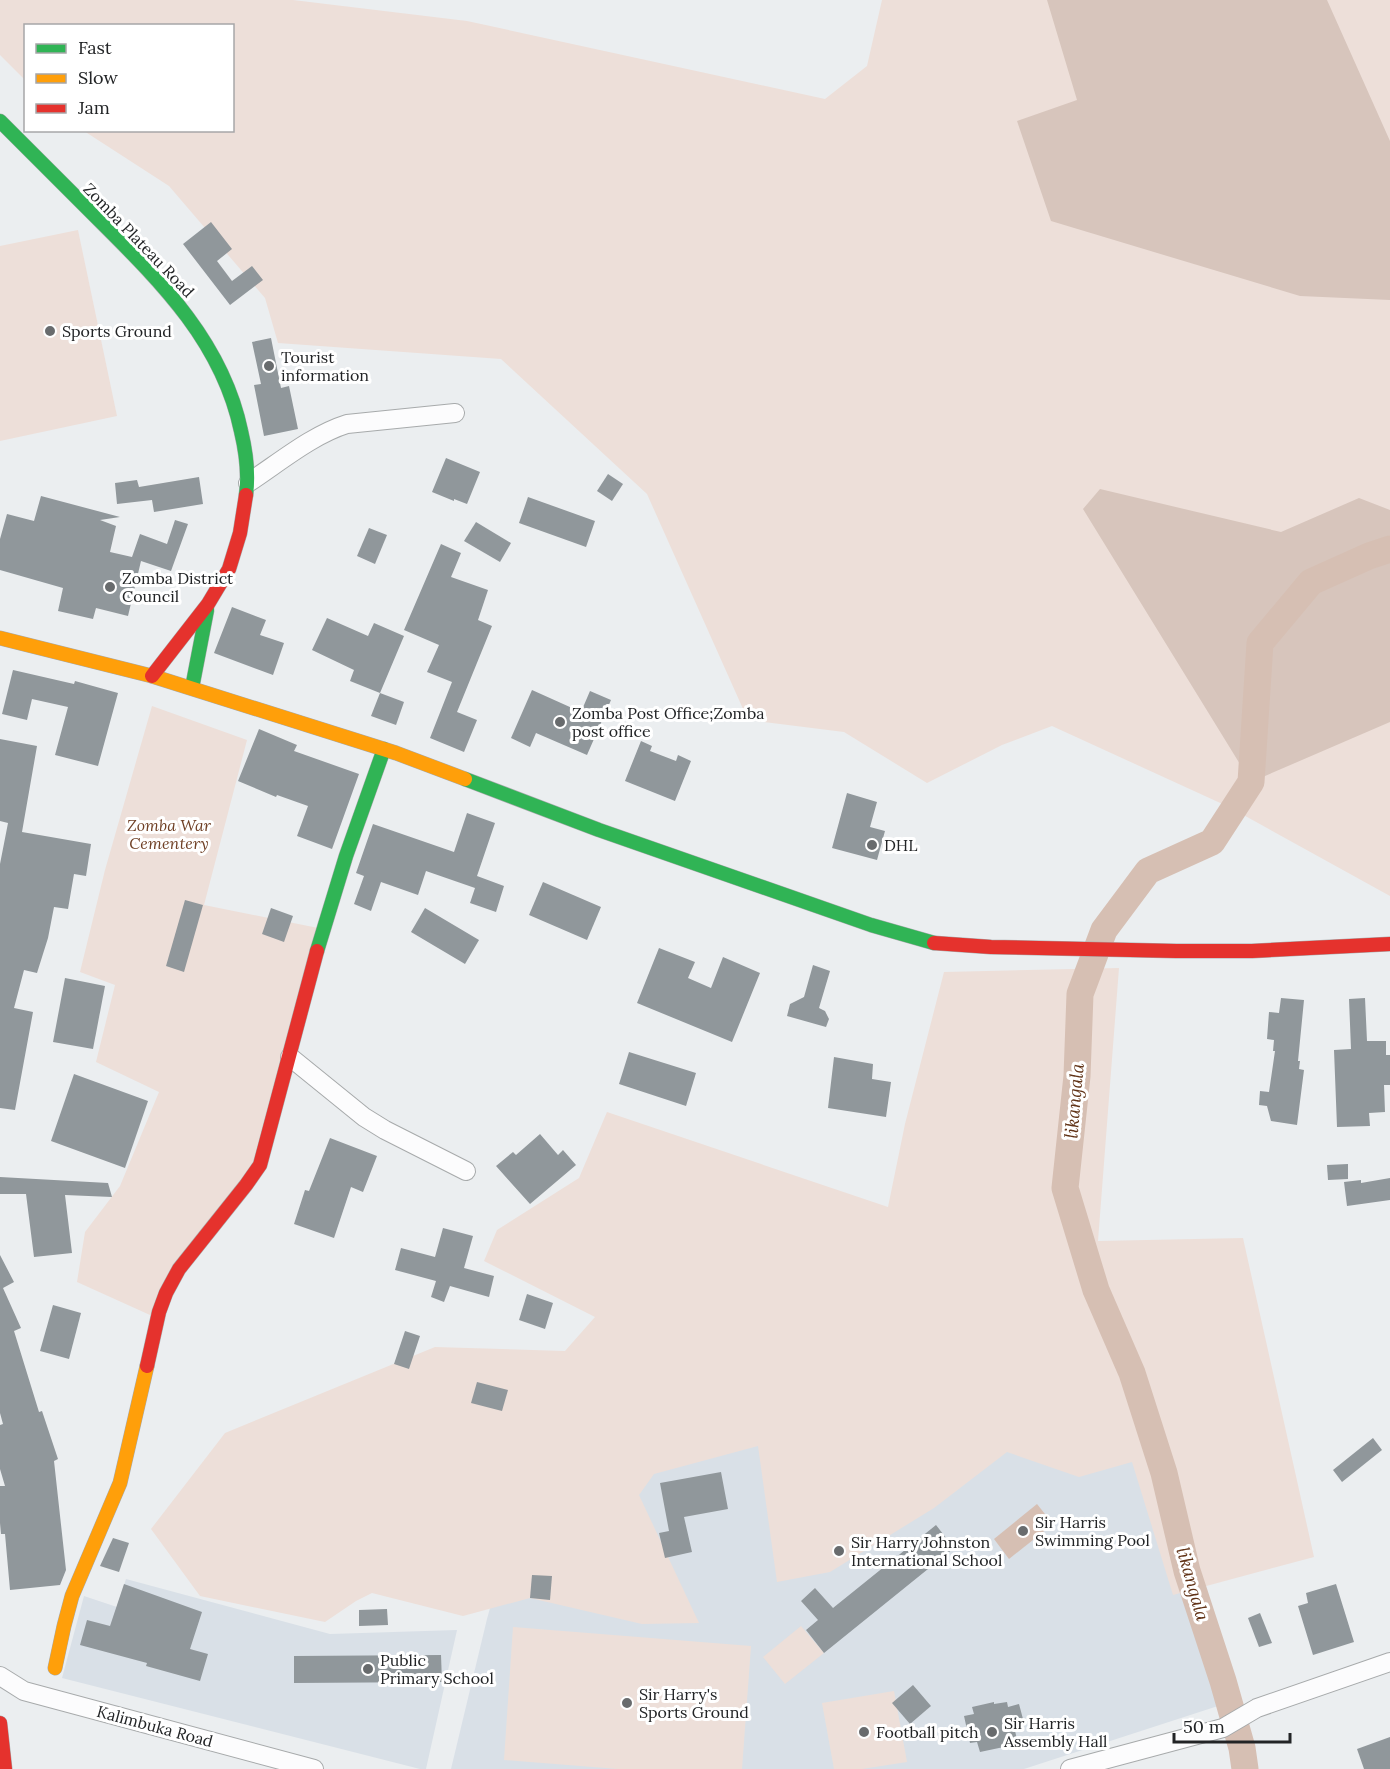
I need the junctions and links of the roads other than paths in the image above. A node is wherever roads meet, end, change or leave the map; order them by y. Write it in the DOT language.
graph roads {
  1 [pos="0,121"];
  2 [pos="455,413"];
  3 [pos="248,483"];
  4 [pos="208,604"];
  5 [pos="0,638"];
  6 [pos="152,676"];
  7 [pos="192,688"];
  8 [pos="384,749"];
  9 [pos="1390,944"];
  10 [pos="290,1057"];
  11 [pos="466,1171"];
  12 [pos="1390,1662"];
  13 [pos="55,1668"];
  14 [pos="0,1676"];
  15 [pos="0,1723"];
  16 [pos="4,1769"];
  17 [pos="314,1769"];
  18 [pos="1070,1769"];
  1 -- 3 [label="main road, Zomba Plateau Road"];
  2 -- 3 [label="street"];
  3 -- 4 [label="main road, Zomba Plateau Road"];
  4 -- 6 [label="main road, Zomba Plateau Road"];
  4 -- 7 [label="main road, Zomba Plateau Road"];
  5 -- 6 [label="main road"];
  6 -- 7 [label="main road"];
  7 -- 8 [label="main road"];
  8 -- 9 [label="main road"];
  8 -- 10 [label="main road"];
  10 -- 11 [label="street"];
  10 -- 13 [label="main road"];
  12 -- 18 [label="street"];
  14 -- 17 [label="street, Kalimbuka Road"];
  15 -- 16 [label="main road"];
}
